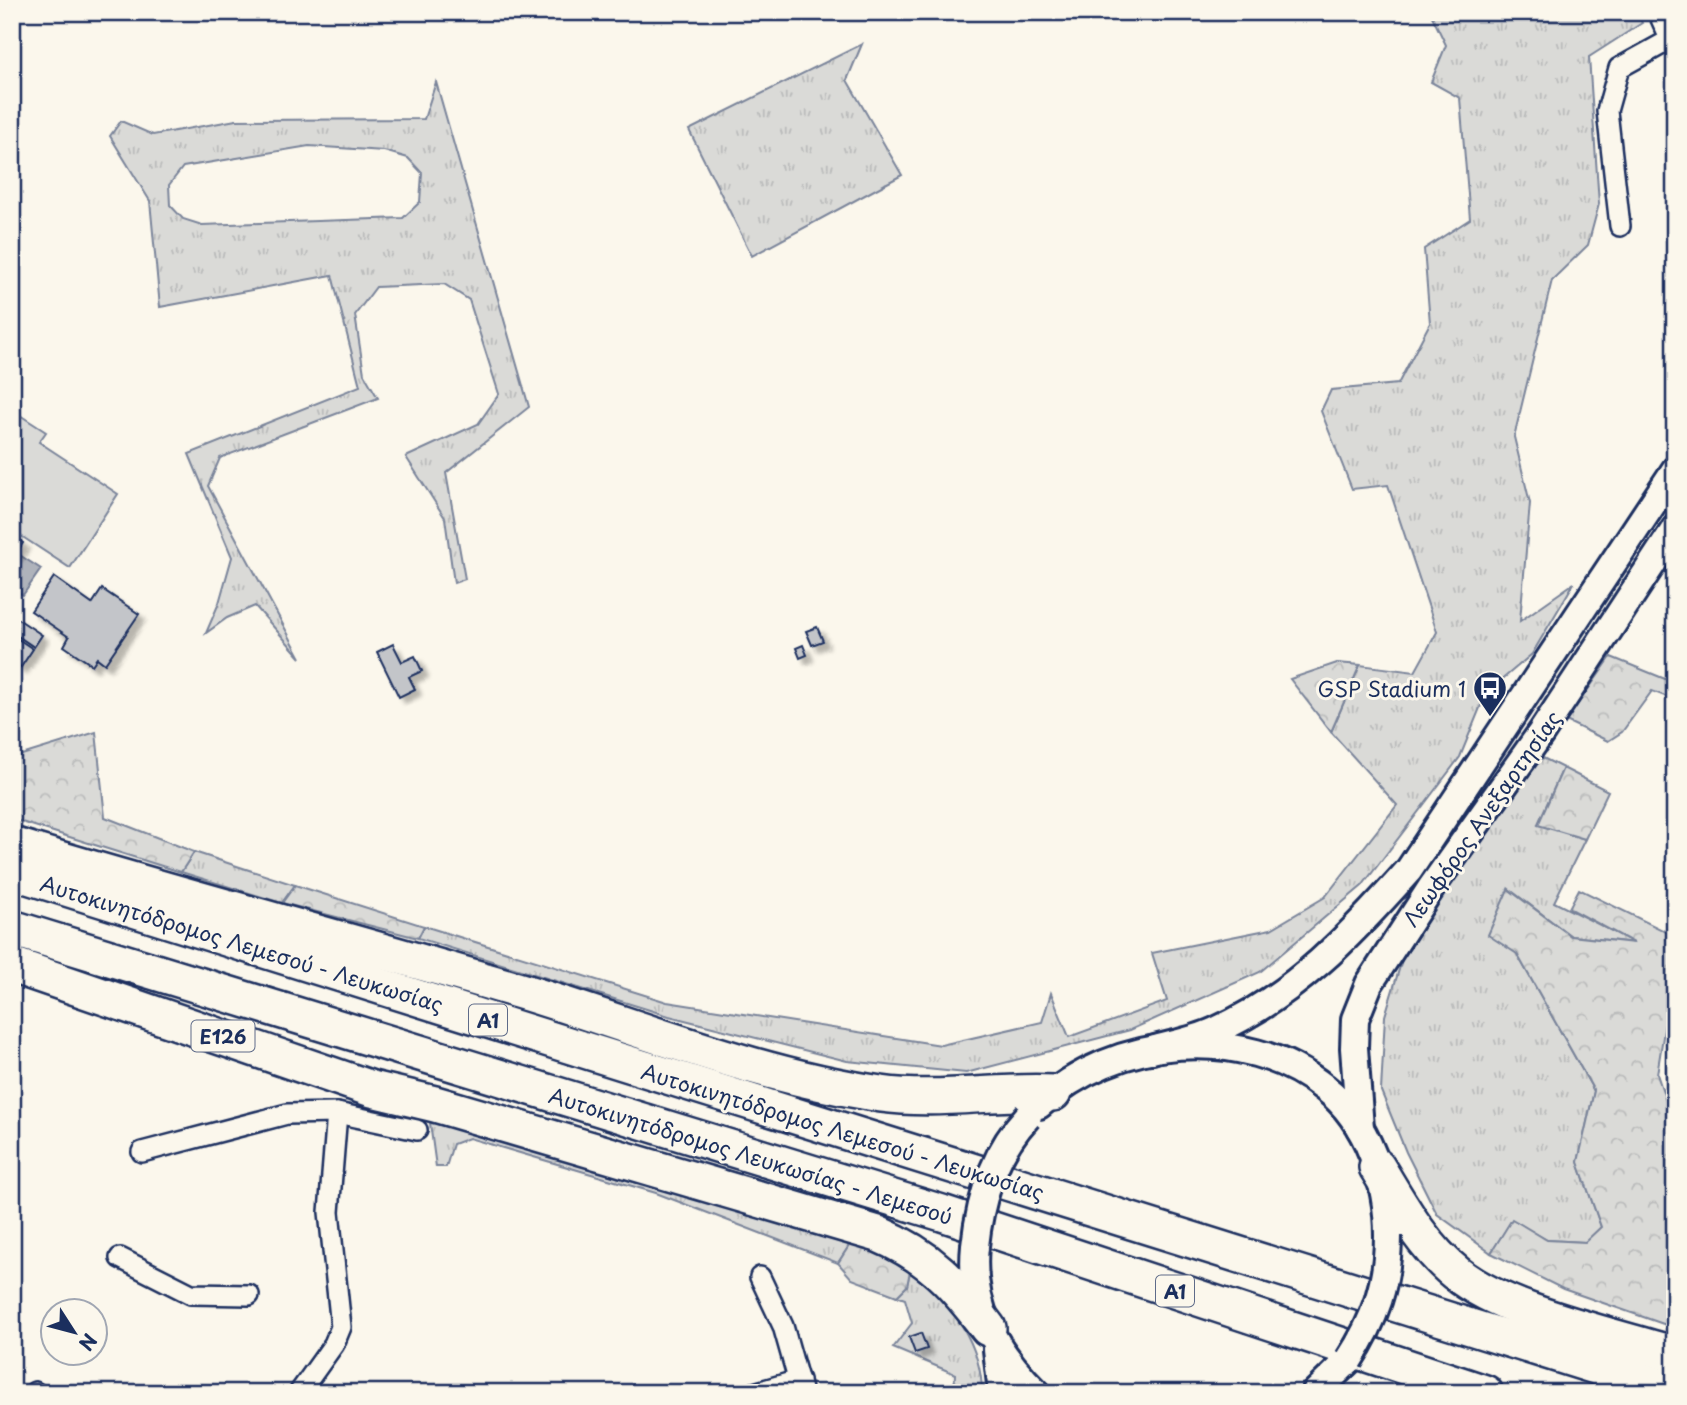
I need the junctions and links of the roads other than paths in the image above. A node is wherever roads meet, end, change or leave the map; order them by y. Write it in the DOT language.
graph roads {
  1 [pos="1658,12"];
  2 [pos="1672,38"];
  3 [pos="1620,226"];
  4 [pos="1675,470"];
  5 [pos="1675,529"];
  6 [pos="12,845"];
  7 [pos="12,871"];
  8 [pos="12,928"];
  9 [pos="12,946"];
  10 [pos="12,965"];
  11 [pos="1152,1049"];
  12 [pos="1053,1093"];
  13 [pos="337,1113"];
  14 [pos="426,1117"];
  15 [pos="1360,1128"];
  16 [pos="142,1152"];
  17 [pos="1377,1167"];
  18 [pos="120,1258"];
  19 [pos="760,1277"];
  20 [pos="249,1295"];
  21 [pos="992,1334"];
  22 [pos="1675,1354"];
  23 [pos="801,1386"];
  24 [pos="1675,1391"];
  25 [pos="299,1393"];
  26 [pos="754,1393"];
  27 [pos="1002,1393"];
  28 [pos="1037,1393"];
  29 [pos="1315,1393"];
  30 [pos="1485,1393"];
  1 -- 2 [label="street"];
  2 -- 3 [label="street"];
  4 -- 11 [label="main road, Λεωφόρος Ανεξαρτησίας"];
  5 -- 15 [label="main road, Λεωφόρος Ανεξαρτησίας"];
  6 -- 12 [label="highway"];
  7 -- 24 [label="highway, Αυτοκινητόδρομος Λεμεσού - Λευκωσίας / A1"];
  8 -- 30 [label="highway, Αυτοκινητόδρομος Λευκωσίας - Λεμεσού / A1"];
  9 -- 14 [label="highway"];
  10 -- 14 [label="highway, E126"];
  11 -- 12 [label="main road"];
  11 -- 15 [label="main road"];
  12 -- 21 [label="main road, bridge"];
  13 -- 14 [label="street"];
  13 -- 16 [label="street"];
  13 -- 25 [label="street"];
  14 -- 21 [label="highway"];
  15 -- 17 [label="main road"];
  17 -- 22 [label="highway"];
  17 -- 29 [label="main road, bridge"];
  18 -- 20 [label="street"];
  19 -- 23 [label="street"];
  21 -- 27 [label="main road"];
  21 -- 28 [label="main road"];
  23 -- 26 [label="street"];
}
